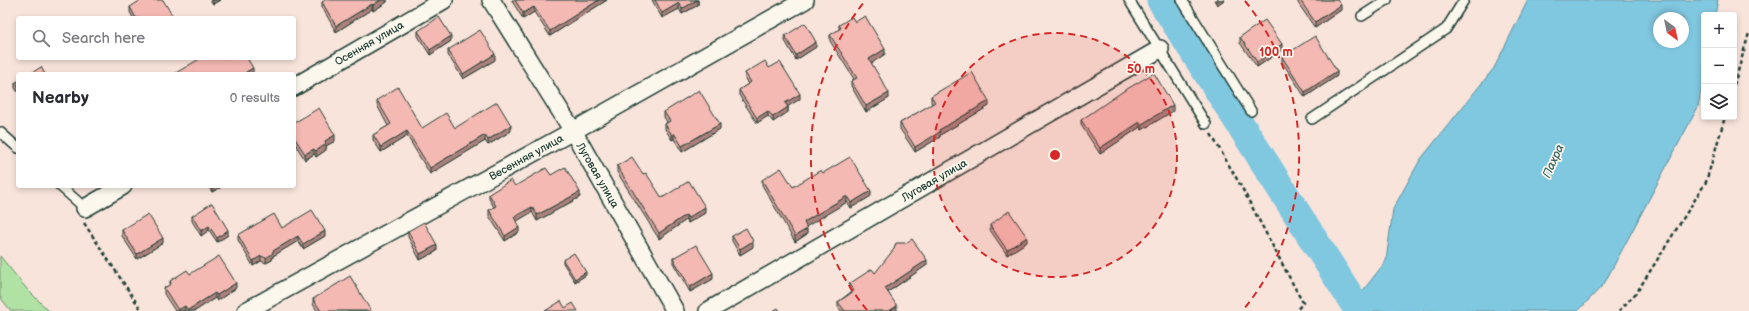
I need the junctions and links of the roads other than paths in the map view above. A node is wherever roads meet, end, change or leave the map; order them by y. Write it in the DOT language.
graph roads {
  1 [pos="444,0"];
  2 [pos="491,0"];
  3 [pos="805,0"];
  4 [pos="1129,0"];
  5 [pos="1182,0"];
  6 [pos="1387,0"];
  7 [pos="1464,0"];
  8 [pos="1362,16"];
  9 [pos="1160,49"];
  10 [pos="296,86"];
  11 [pos="1251,111"];
  12 [pos="1312,119"];
  13 [pos="1206,124"];
  14 [pos="573,131"];
  15 [pos="0,132"];
  16 [pos="16,146"];
  17 [pos="62,188"];
  18 [pos="120,188"];
  19 [pos="85,208"];
  20 [pos="246,311"];
  21 [pos="675,311"];
  22 [pos="708,311"];
  1 -- 10 [label="street, Осенняя улица"];
  2 -- 14 [label="street, Луговая улица"];
  3 -- 14 [label="street, Весенняя улица"];
  4 -- 9 [label="lane"];
  5 -- 11 [label="lane"];
  6 -- 8 [label="lane"];
  7 -- 12 [label="lane"];
  9 -- 13 [label="lane"];
  9 -- 22 [label="street, Луговая улица"];
  14 -- 20 [label="street, Весенняя улица"];
  14 -- 21 [label="street, Луговая улица"];
  15 -- 16 [label="lane"];
  17 -- 19 [label="lane"];
  18 -- 19 [label="street"];
}
